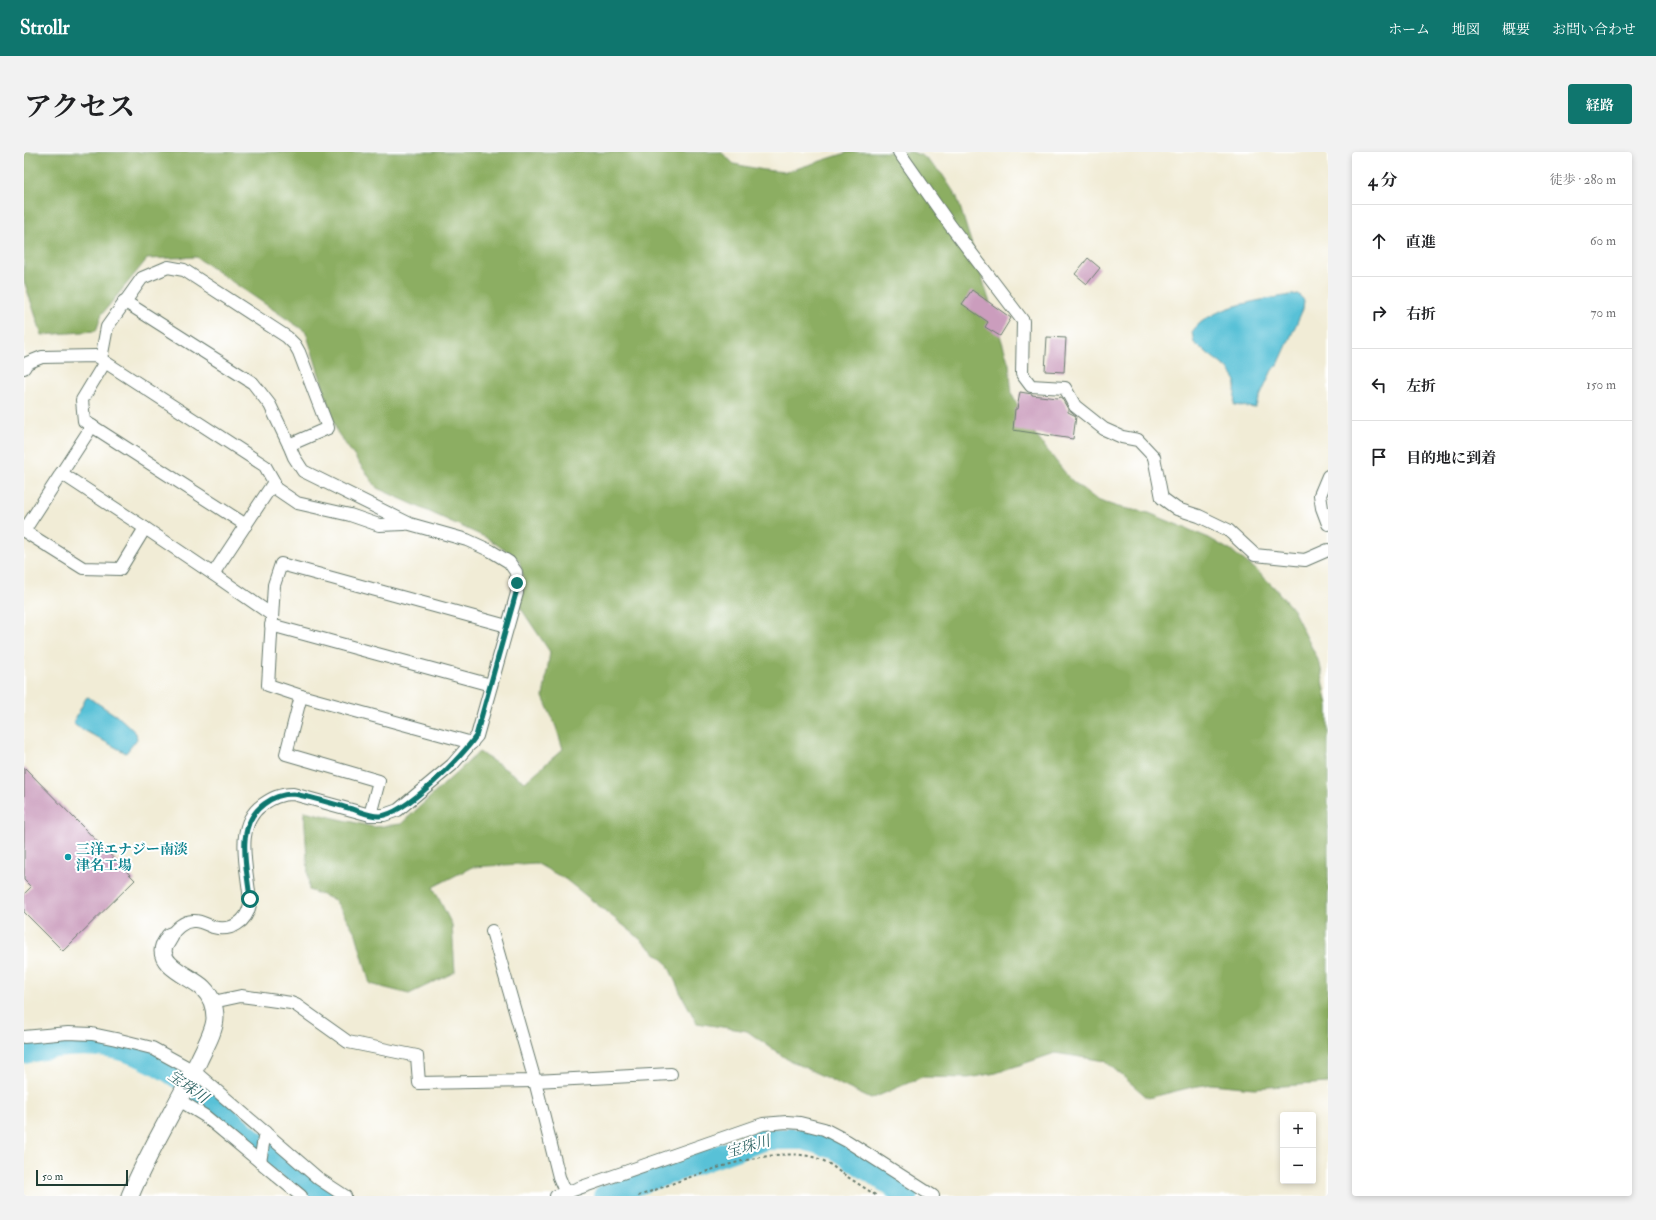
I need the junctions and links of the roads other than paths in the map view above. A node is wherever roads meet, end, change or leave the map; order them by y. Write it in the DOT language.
graph roads {
  1 [pos="899,152"];
  2 [pos="124,301"];
  3 [pos="103,361"];
  4 [pos="24,368"];
  5 [pos="92,426"];
  6 [pos="289,445"];
  7 [pos="62,473"];
  8 [pos="1328,476"];
  9 [pos="272,486"];
  10 [pos="410,524"];
  11 [pos="1328,524"];
  12 [pos="246,525"];
  13 [pos="145,528"];
  14 [pos="1328,550"];
  15 [pos="213,574"];
  16 [pos="272,620"];
  17 [pos="507,626"];
  18 [pos="491,685"];
  19 [pos="301,696"];
  20 [pos="472,743"];
  21 [pos="370,814"];
  22 [pos="492,931"];
  23 [pos="170,936"];
  24 [pos="213,1002"];
  25 [pos="24,1038"];
  26 [pos="193,1074"];
  27 [pos="671,1074"];
  28 [pos="535,1081"];
  29 [pos="180,1098"];
  30 [pos="265,1132"];
  31 [pos="260,1162"];
  32 [pos="563,1195"];
  33 [pos="130,1196"];
  34 [pos="301,1196"];
  35 [pos="345,1196"];
  36 [pos="933,1196"];
  1 -- 14 [label="street"];
  2 -- 3 [label="street"];
  2 -- 6 [label="street"];
  2 -- 6 [label="street"];
  3 -- 4 [label="street"];
  3 -- 5 [label="street"];
  3 -- 9 [label="street"];
  5 -- 7 [label="street"];
  5 -- 12 [label="street"];
  6 -- 10 [label="street"];
  7 -- 13 [label="street"];
  7 -- 13 [label="street"];
  8 -- 11 [label="street"];
  9 -- 10 [label="street"];
  9 -- 12 [label="street"];
  10 -- 17 [label="street"];
  12 -- 15 [label="street"];
  13 -- 15 [label="street"];
  15 -- 16 [label="street"];
  16 -- 17 [label="street"];
  16 -- 18 [label="street"];
  16 -- 19 [label="street"];
  17 -- 18 [label="street"];
  18 -- 20 [label="street"];
  19 -- 20 [label="street"];
  19 -- 21 [label="street"];
  20 -- 21 [label="street"];
  21 -- 23 [label="street"];
  22 -- 28 [label="street"];
  23 -- 24 [label="street"];
  24 -- 26 [label="street"];
  24 -- 28 [label="street"];
  25 -- 26 [label="street"];
  26 -- 29 [label="street"];
  26 -- 30 [label="street"];
  27 -- 28 [label="street"];
  28 -- 32 [label="street"];
  29 -- 31 [label="street"];
  29 -- 33 [label="street"];
  30 -- 31 [label="street"];
  30 -- 35 [label="street"];
  31 -- 34 [label="street"];
  32 -- 36 [label="street"];
}
